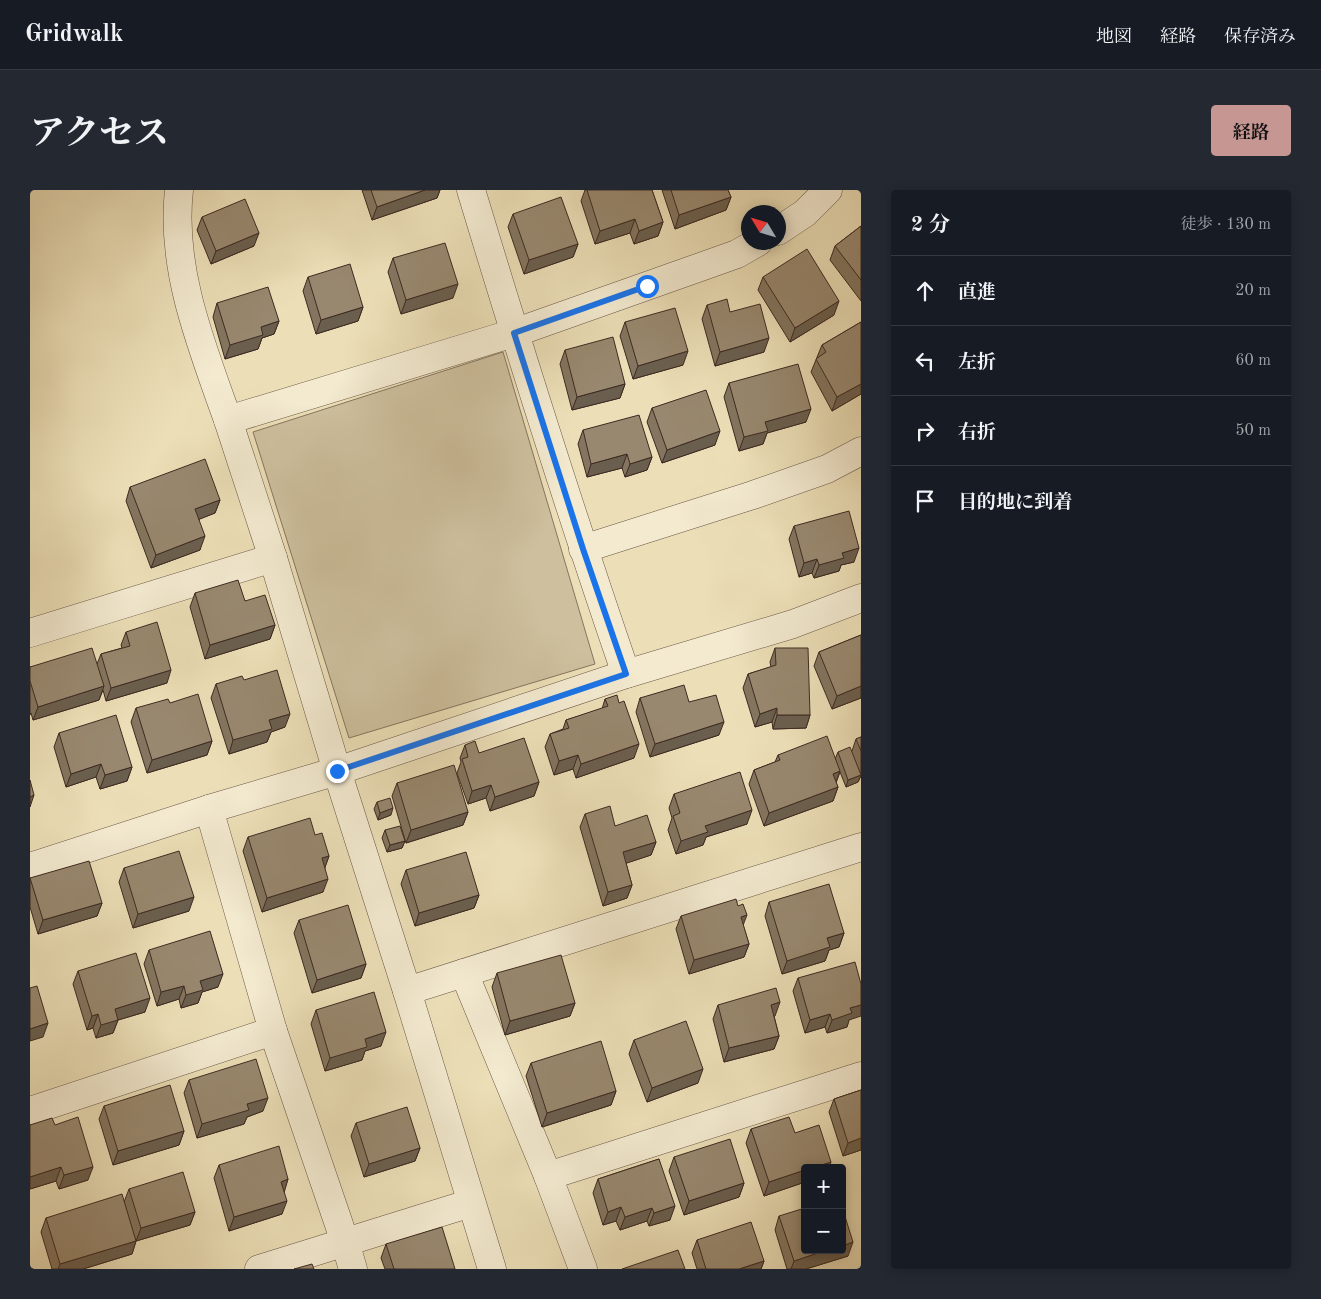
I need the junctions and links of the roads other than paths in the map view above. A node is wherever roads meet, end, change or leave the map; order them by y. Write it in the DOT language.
graph roads {
  1 [pos="179,190"];
  2 [pos="471,190"];
  3 [pos="828,190"];
  4 [pos="786,226"];
  5 [pos="744,250"];
  6 [pos="514,333"];
  7 [pos="228,420"];
  8 [pos="861,451"];
  9 [pos="583,549"];
  10 [pos="272,558"];
  11 [pos="861,598"];
  12 [pos="30,633"];
  13 [pos="626,674"];
  14 [pos="337,771"];
  15 [pos="208,809"];
  16 [pos="861,847"];
  17 [pos="30,867"];
  18 [pos="464,973"];
  19 [pos="408,991"];
  20 [pos="273,1032"];
  21 [pos="861,1076"];
  22 [pos="30,1111"];
  23 [pos="548,1176"];
  24 [pos="471,1203"];
  25 [pos="346,1242"];
  26 [pos="259,1269"];
  27 [pos="353,1269"];
  28 [pos="492,1269"];
  29 [pos="583,1269"];
  1 -- 7 [label="street"];
  2 -- 6 [label="street"];
  3 -- 4 [label="street"];
  5 -- 6 [label="street"];
  6 -- 7 [label="street"];
  6 -- 9 [label="street"];
  7 -- 10 [label="street"];
  8 -- 9 [label="street"];
  9 -- 13 [label="street"];
  10 -- 12 [label="street"];
  10 -- 14 [label="street"];
  11 -- 13 [label="street"];
  13 -- 14 [label="street"];
  14 -- 15 [label="street"];
  14 -- 19 [label="street"];
  15 -- 17 [label="street"];
  15 -- 20 [label="street"];
  16 -- 18 [label="street"];
  18 -- 19 [label="street"];
  18 -- 23 [label="street"];
  19 -- 24 [label="street"];
  20 -- 22 [label="street"];
  20 -- 25 [label="street"];
  21 -- 23 [label="street"];
  23 -- 29 [label="street"];
  24 -- 25 [label="street"];
  24 -- 28 [label="street"];
  25 -- 26 [label="street"];
  25 -- 27 [label="street"];
}
